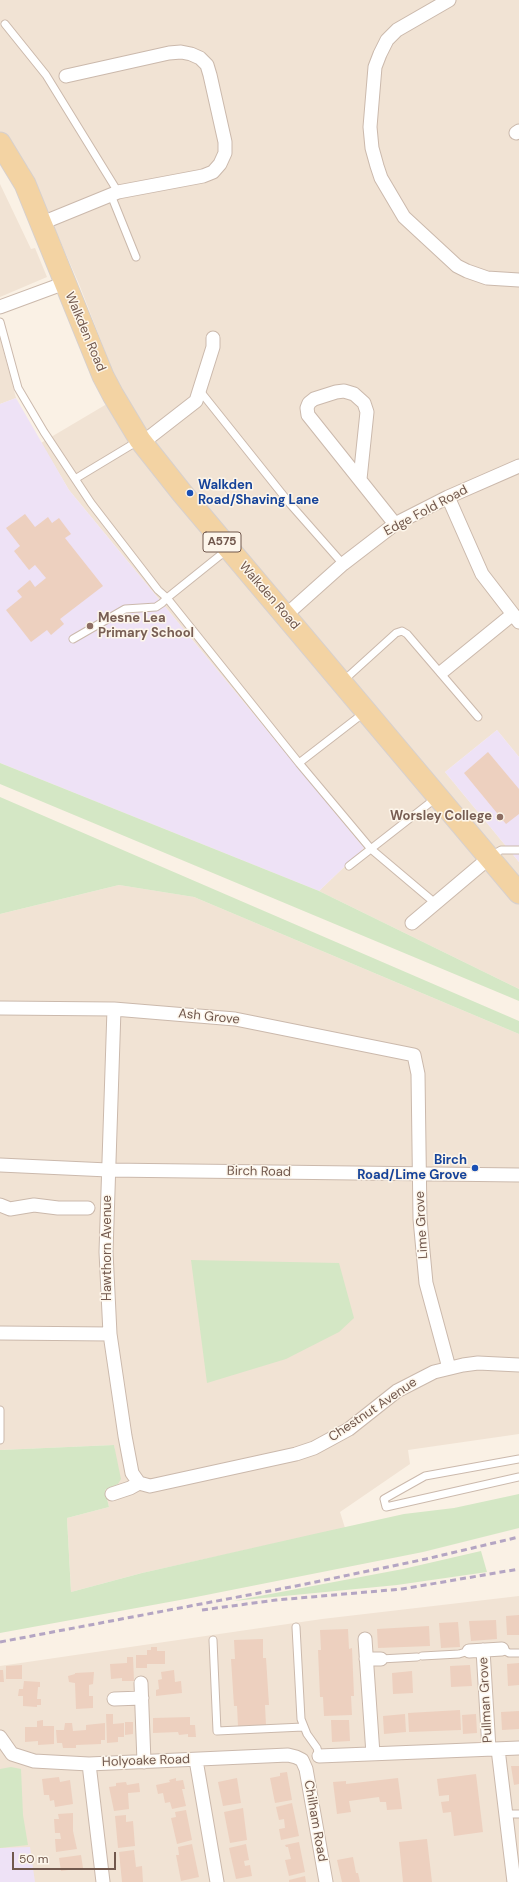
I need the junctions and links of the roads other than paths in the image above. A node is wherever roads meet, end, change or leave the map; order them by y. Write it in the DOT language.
graph roads {
  1 [pos="449,0"];
  2 [pos="5,24"];
  3 [pos="66,76"];
  4 [pos="0,143"];
  5 [pos="114,194"];
  6 [pos="42,223"];
  7 [pos="136,257"];
  8 [pos="519,280"];
  9 [pos="65,283"];
  10 [pos="0,307"];
  11 [pos="0,322"];
  12 [pos="213,338"];
  13 [pos="200,391"];
  14 [pos="141,442"];
  15 [pos="519,466"];
  16 [pos="75,479"];
  17 [pos="360,479"];
  18 [pos="448,497"];
  19 [pos="395,524"];
  20 [pos="228,549"];
  21 [pos="343,564"];
  22 [pos="167,598"];
  23 [pos="286,615"];
  24 [pos="516,618"];
  25 [pos="74,640"];
  26 [pos="443,671"];
  27 [pos="341,682"];
  28 [pos="366,711"];
  29 [pos="478,717"];
  30 [pos="299,763"];
  31 [pos="437,796"];
  32 [pos="371,849"];
  33 [pos="519,850"];
  34 [pos="489,858"];
  35 [pos="349,866"];
  36 [pos="519,894"];
  37 [pos="435,903"];
  38 [pos="412,923"];
  39 [pos="0,1008"];
  40 [pos="114,1009"];
  41 [pos="414,1055"];
  42 [pos="0,1165"];
  43 [pos="108,1170"];
  44 [pos="420,1175"];
  45 [pos="519,1175"];
  46 [pos="0,1205"];
  47 [pos="88,1208"];
  48 [pos="0,1333"];
  49 [pos="110,1334"];
  50 [pos="519,1365"];
  51 [pos="449,1368"];
  52 [pos="0,1410"];
  53 [pos="0,1440"];
  54 [pos="519,1459"];
  55 [pos="519,1477"];
  56 [pos="139,1484"];
  57 [pos="112,1494"];
  58 [pos="296,1627"];
  59 [pos="365,1639"];
  60 [pos="213,1640"];
  61 [pos="502,1649"];
  62 [pos="483,1650"];
  63 [pos="468,1651"];
  64 [pos="519,1653"];
  65 [pos="366,1659"];
  66 [pos="380,1659"];
  67 [pos="141,1683"];
  68 [pos="142,1698"];
  69 [pos="114,1699"];
  70 [pos="303,1727"];
  71 [pos="0,1737"];
  72 [pos="519,1748"];
  73 [pos="493,1749"];
  74 [pos="373,1754"];
  75 [pos="319,1756"];
  76 [pos="196,1760"];
  77 [pos="302,1760"];
  78 [pos="144,1762"];
  79 [pos="89,1764"];
  80 [pos="513,1814"];
  81 [pos="103,1882"];
  82 [pos="217,1882"];
  83 [pos="326,1882"];
  84 [pos="514,1882"];
  1 -- 8 [label="street"];
  2 -- 5 [label="lane"];
  3 -- 5 [label="street"];
  4 -- 6 [label="main road, Walkden Road / A575"];
  5 -- 6 [label="street"];
  5 -- 7 [label="lane"];
  6 -- 9 [label="main road, Walkden Road / A575"];
  9 -- 10 [label="street"];
  9 -- 14 [label="main road, Walkden Road / A575"];
  11 -- 16 [label="lane"];
  12 -- 13 [label="street"];
  13 -- 14 [label="street"];
  13 -- 21 [label="lane"];
  14 -- 16 [label="lane"];
  14 -- 20 [label="main road, Walkden Road / A575"];
  15 -- 18 [label="street, Edge Fold Road"];
  16 -- 22 [label="lane"];
  17 -- 17 [label="street"];
  17 -- 19 [label="street"];
  18 -- 19 [label="street, Edge Fold Road"];
  18 -- 24 [label="street"];
  19 -- 21 [label="street, Edge Fold Road"];
  20 -- 22 [label="lane"];
  20 -- 23 [label="main road, Walkden Road / A575"];
  21 -- 23 [label="street, Edge Fold Road"];
  22 -- 25 [label="lane"];
  22 -- 30 [label="lane"];
  23 -- 27 [label="main road, Walkden Road / A575"];
  24 -- 26 [label="street"];
  27 -- 28 [label="main road, Walkden Road / A575"];
  27 -- 29 [label="lane"];
  28 -- 30 [label="lane"];
  28 -- 31 [label="main road, Walkden Road / A575"];
  30 -- 32 [label="lane"];
  31 -- 32 [label="lane"];
  31 -- 34 [label="main road, Walkden Road / A575"];
  32 -- 35 [label="lane"];
  32 -- 37 [label="lane"];
  33 -- 34 [label="lane"];
  34 -- 36 [label="main road, Walkden Road / A575"];
  34 -- 37 [label="street"];
  37 -- 38 [label="street"];
  39 -- 40 [label="street, Ash Grove"];
  40 -- 41 [label="street, Ash Grove"];
  40 -- 43 [label="street, Hawthorn Avenue"];
  41 -- 44 [label="street, Lime Grove"];
  42 -- 43 [label="street, Birch Road"];
  43 -- 44 [label="street, Birch Road"];
  43 -- 49 [label="street, Hawthorn Avenue"];
  44 -- 45 [label="street, Birch Road"];
  44 -- 51 [label="street, Lime Grove"];
  46 -- 47 [label="street"];
  48 -- 49 [label="street"];
  49 -- 56 [label="street, Hawthorn Avenue"];
  50 -- 51 [label="street, Chestnut Avenue"];
  51 -- 56 [label="street, Chestnut Avenue"];
  52 -- 53 [label="lane"];
  54 -- 55 [label="lane"];
  56 -- 57 [label="street, Chestnut Avenue"];
  58 -- 70 [label="lane"];
  59 -- 65 [label="street"];
  60 -- 70 [label="lane"];
  61 -- 62 [label="street, Pullman Grove"];
  61 -- 64 [label="lane"];
  62 -- 63 [label="street, Pullman Grove"];
  62 -- 73 [label="street, Pullman Grove"];
  63 -- 66 [label="lane"];
  65 -- 66 [label="street"];
  65 -- 74 [label="street"];
  67 -- 68 [label="street"];
  68 -- 69 [label="street"];
  68 -- 78 [label="street"];
  70 -- 75 [label="lane"];
  71 -- 79 [label="street, Holyoake Road"];
  72 -- 73 [label="street"];
  73 -- 74 [label="street"];
  73 -- 80 [label="street, Pullman Grove"];
  74 -- 75 [label="street"];
  76 -- 77 [label="street, Holyoake Road"];
  76 -- 78 [label="street, Holyoake Road"];
  76 -- 82 [label="street"];
  77 -- 83 [label="street, Chilham Road"];
  78 -- 79 [label="street, Holyoake Road"];
  79 -- 81 [label="street"];
  80 -- 84 [label="street, Pullman Grove"];
}
